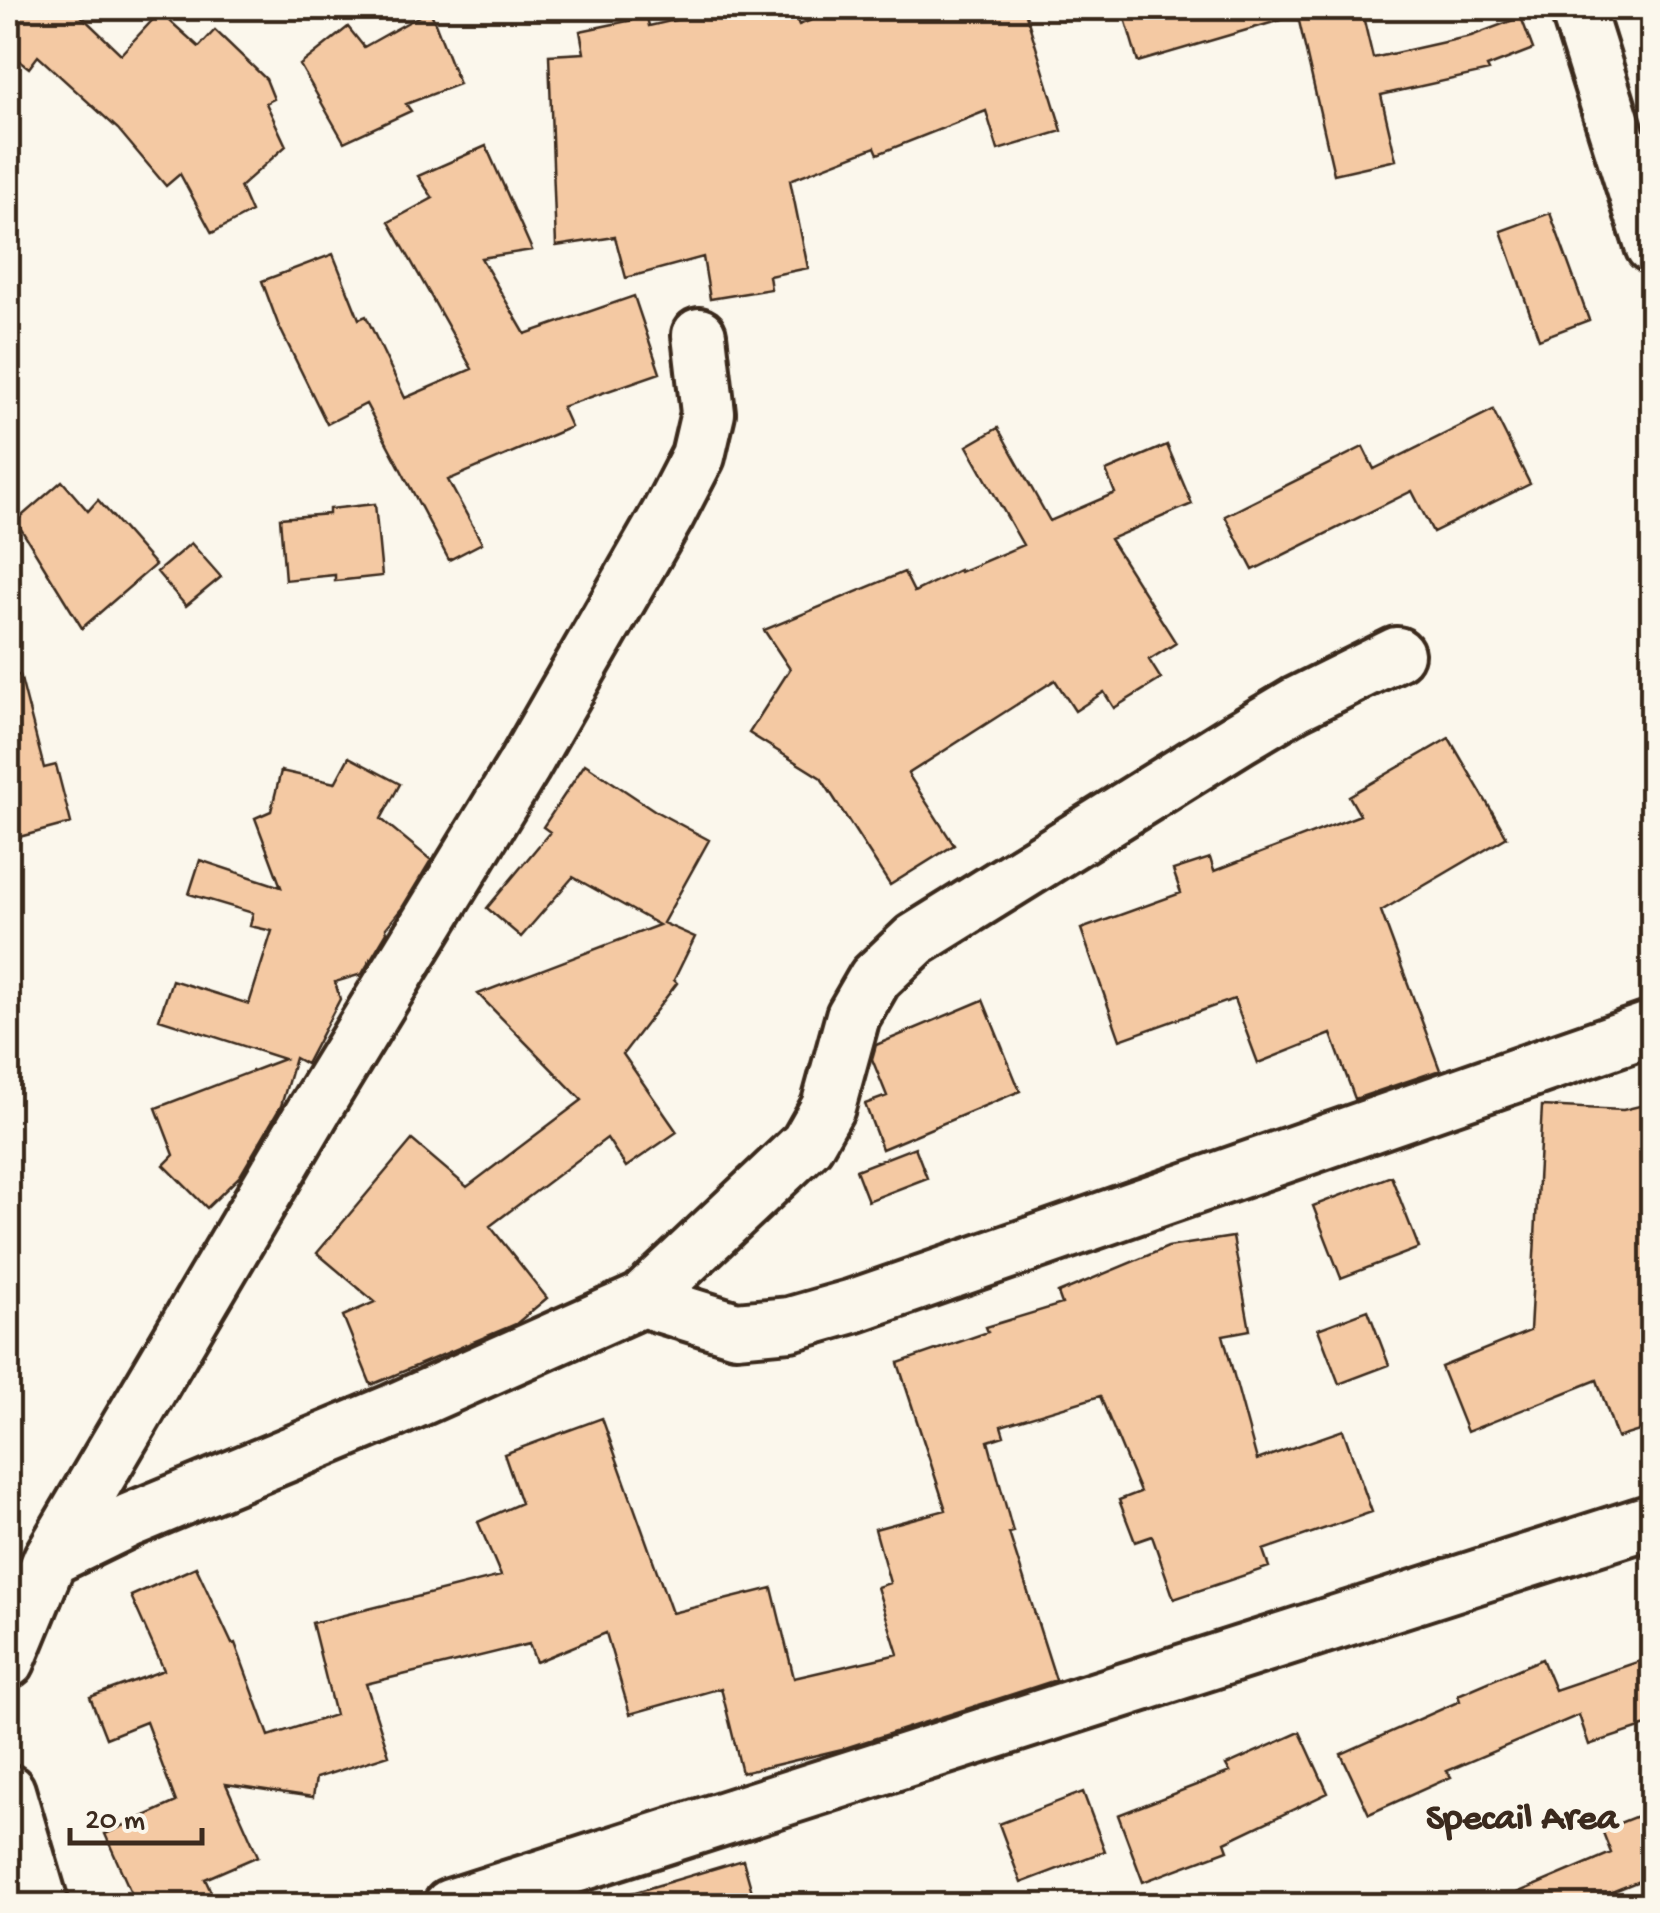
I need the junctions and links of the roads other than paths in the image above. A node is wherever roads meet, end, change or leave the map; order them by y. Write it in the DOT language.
graph roads {
  1 [pos="1577,8"];
  2 [pos="1652,246"];
  3 [pos="700,335"];
  4 [pos="1397,654"];
  5 [pos="1652,1028"];
  6 [pos="642,1300"];
  7 [pos="1652,1520"];
  8 [pos="50,1559"];
  9 [pos="8,1661"];
  10 [pos="8,1791"];
  11 [pos="42,1906"];
  12 [pos="450,1906"];
  1 -- 2 [label="street"];
  3 -- 8 [label="street"];
  4 -- 6 [label="street"];
  5 -- 6 [label="street"];
  6 -- 8 [label="street"];
  7 -- 12 [label="street"];
  8 -- 9 [label="street"];
  10 -- 11 [label="street"];
}
